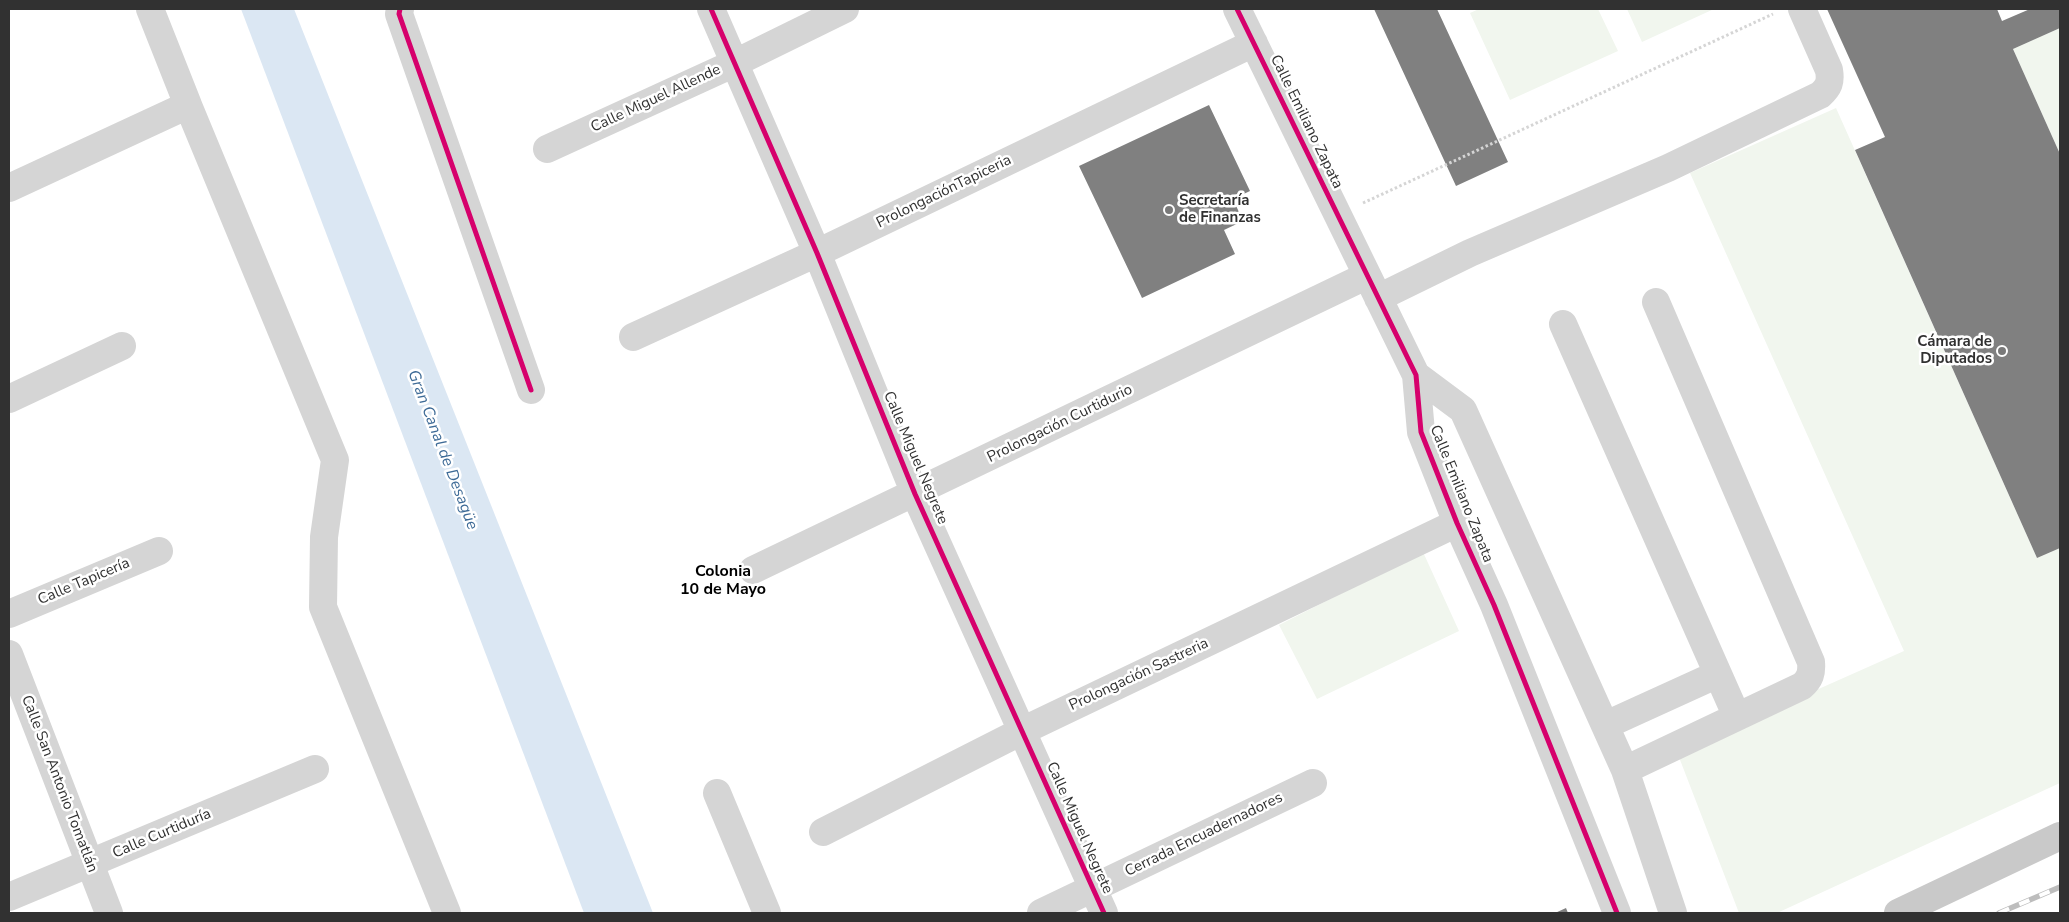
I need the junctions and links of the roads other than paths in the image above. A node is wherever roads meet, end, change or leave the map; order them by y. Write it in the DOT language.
graph roads {
  1 [pos="150,9"];
  2 [pos="400,9"];
  3 [pos="711,9"];
  4 [pos="845,9"];
  5 [pos="1237,9"];
  6 [pos="1790,11"];
  7 [pos="1254,44"];
  8 [pos="735,62"];
  9 [pos="188,105"];
  10 [pos="547,149"];
  11 [pos="9,188"];
  12 [pos="817,253"];
  13 [pos="1372,287"];
  14 [pos="1656,302"];
  15 [pos="1564,324"];
  16 [pos="633,336"];
  17 [pos="122,346"];
  18 [pos="1416,375"];
  19 [pos="531,390"];
  20 [pos="9,399"];
  21 [pos="916,494"];
  22 [pos="1457,524"];
  23 [pos="159,551"];
  24 [pos="753,570"];
  25 [pos="9,614"];
  26 [pos="9,654"];
  27 [pos="1718,674"];
  28 [pos="1737,717"];
  29 [pos="1606,725"];
  30 [pos="1022,731"];
  31 [pos="315,769"];
  32 [pos="1625,770"];
  33 [pos="1313,783"];
  34 [pos="717,793"];
  35 [pos="823,832"];
  36 [pos="2060,836"];
  37 [pos="90,864"];
  38 [pos="1093,888"];
  39 [pos="9,897"];
  40 [pos="110,913"];
  41 [pos="447,913"];
  42 [pos="767,913"];
  43 [pos="1041,913"];
  44 [pos="1104,913"];
  45 [pos="1617,913"];
  46 [pos="1673,913"];
  47 [pos="1898,913"];
  1 -- 9 [label="street"];
  2 -- 19 [label="street"];
  3 -- 8 [label="street, Calle Miguel Negrete"];
  4 -- 8 [label="street, Calle Miguel Allende"];
  5 -- 7 [label="street, Calle Emiliano Zapata"];
  6 -- 13 [label="street, Prolongación Curtidurio"];
  7 -- 12 [label="street, ProlongaciónTapiceria"];
  7 -- 13 [label="street, Calle Emiliano Zapata"];
  8 -- 10 [label="street, Calle Miguel Allende"];
  8 -- 12 [label="street, Calle Miguel Negrete"];
  9 -- 11 [label="street"];
  9 -- 41 [label="street"];
  12 -- 16 [label="street, ProlongaciónTapiceria"];
  12 -- 21 [label="street, Calle Miguel Negrete"];
  13 -- 18 [label="street, Calle Emiliano Zapata"];
  13 -- 21 [label="street, Prolongación Curtidurio"];
  14 -- 28 [label="street"];
  15 -- 27 [label="street"];
  17 -- 20 [label="street"];
  18 -- 22 [label="street, Calle Emiliano Zapata"];
  18 -- 29 [label="street, Calle Emiliano Zapata"];
  21 -- 24 [label="street, Prolongación Curtidurio"];
  21 -- 30 [label="street, Calle Miguel Negrete"];
  22 -- 30 [label="street, Prolongación Sastreria"];
  22 -- 45 [label="street, Calle Emiliano Zapata"];
  23 -- 25 [label="street, Calle Tapicería"];
  26 -- 37 [label="street, Calle San Antonio Tomatlán"];
  27 -- 28 [label="street"];
  27 -- 29 [label="street"];
  28 -- 32 [label="street"];
  29 -- 32 [label="street, Calle Emiliano Zapata"];
  30 -- 35 [label="street, Prolongación Sastreria"];
  30 -- 38 [label="street, Calle Miguel Negrete"];
  31 -- 37 [label="street, Calle Curtiduría"];
  32 -- 46 [label="street, Calle Emiliano Zapata"];
  33 -- 38 [label="street, Cerrada Encuadernadores"];
  34 -- 42 [label="street"];
  36 -- 47 [label="main road"];
  37 -- 39 [label="street, Calle Curtiduría"];
  37 -- 40 [label="street, Calle San Antonio Tomatlán"];
  38 -- 43 [label="street, Cerrada Encuadernadores"];
  38 -- 44 [label="street, Calle Miguel Negrete"];
}
